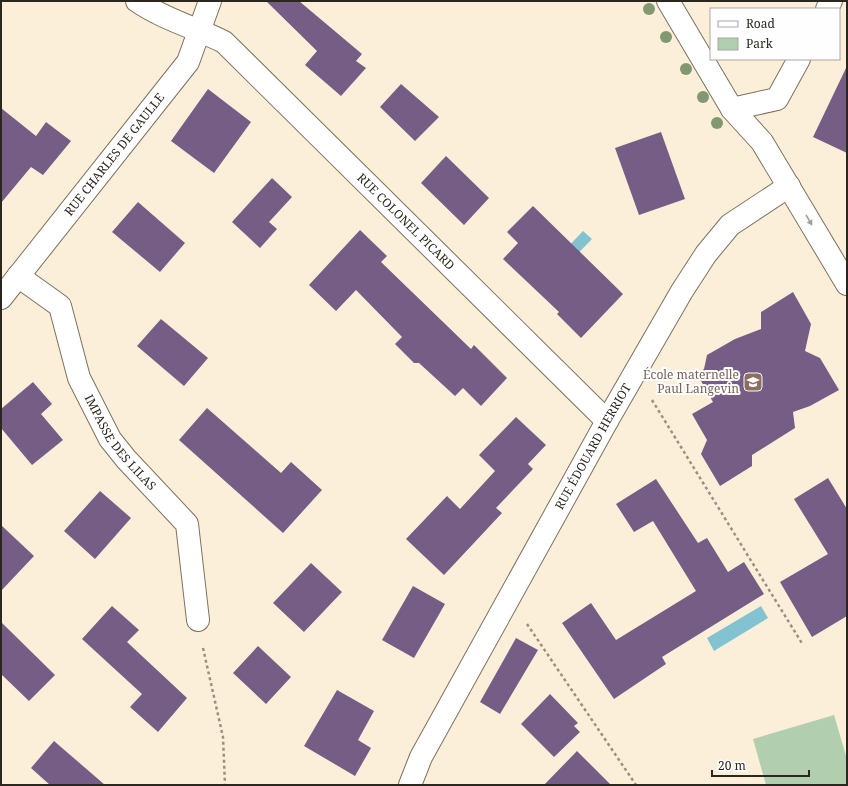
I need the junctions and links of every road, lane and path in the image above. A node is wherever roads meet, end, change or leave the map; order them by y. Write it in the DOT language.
graph roads {
  1 [pos="137,1"];
  2 [pos="210,1"];
  3 [pos="668,1"];
  4 [pos="199,30"];
  5 [pos="798,60"];
  6 [pos="732,109"];
  7 [pos="789,186"];
  8 [pos="18,276"];
  9 [pos="847,284"];
  10 [pos="1,298"];
  11 [pos="635,373"];
  12 [pos="607,421"];
  13 [pos="510,599"];
  14 [pos="198,620"];
  15 [pos="803,645"];
  16 [pos="225,785"];
  17 [pos="410,785"];
  18 [pos="636,785"];
  1 -- 4 [label="street, RUE COLONEL PICARD"];
  2 -- 4 [label="street, RUE CHARLES DE GAULLE"];
  3 -- 6 [label="street"];
  4 -- 8 [label="street, RUE CHARLES DE GAULLE"];
  4 -- 12 [label="street, RUE COLONEL PICARD"];
  5 -- 6 [label="street"];
  6 -- 7 [label="street"];
  7 -- 9 [label="street, one-way"];
  7 -- 11 [label="street, RUE ÉDOUARD HERRIOT"];
  8 -- 10 [label="street, RUE CHARLES DE GAULLE"];
  8 -- 14 [label="street, IMPASSE DES LILAS"];
  11 -- 12 [label="street, RUE ÉDOUARD HERRIOT"];
  11 -- 15 [label="path"];
  12 -- 13 [label="street, RUE ÉDOUARD HERRIOT"];
  13 -- 17 [label="street, RUE ÉDOUARD HERRIOT"];
  13 -- 18 [label="path"];
  14 -- 16 [label="path"];
}
